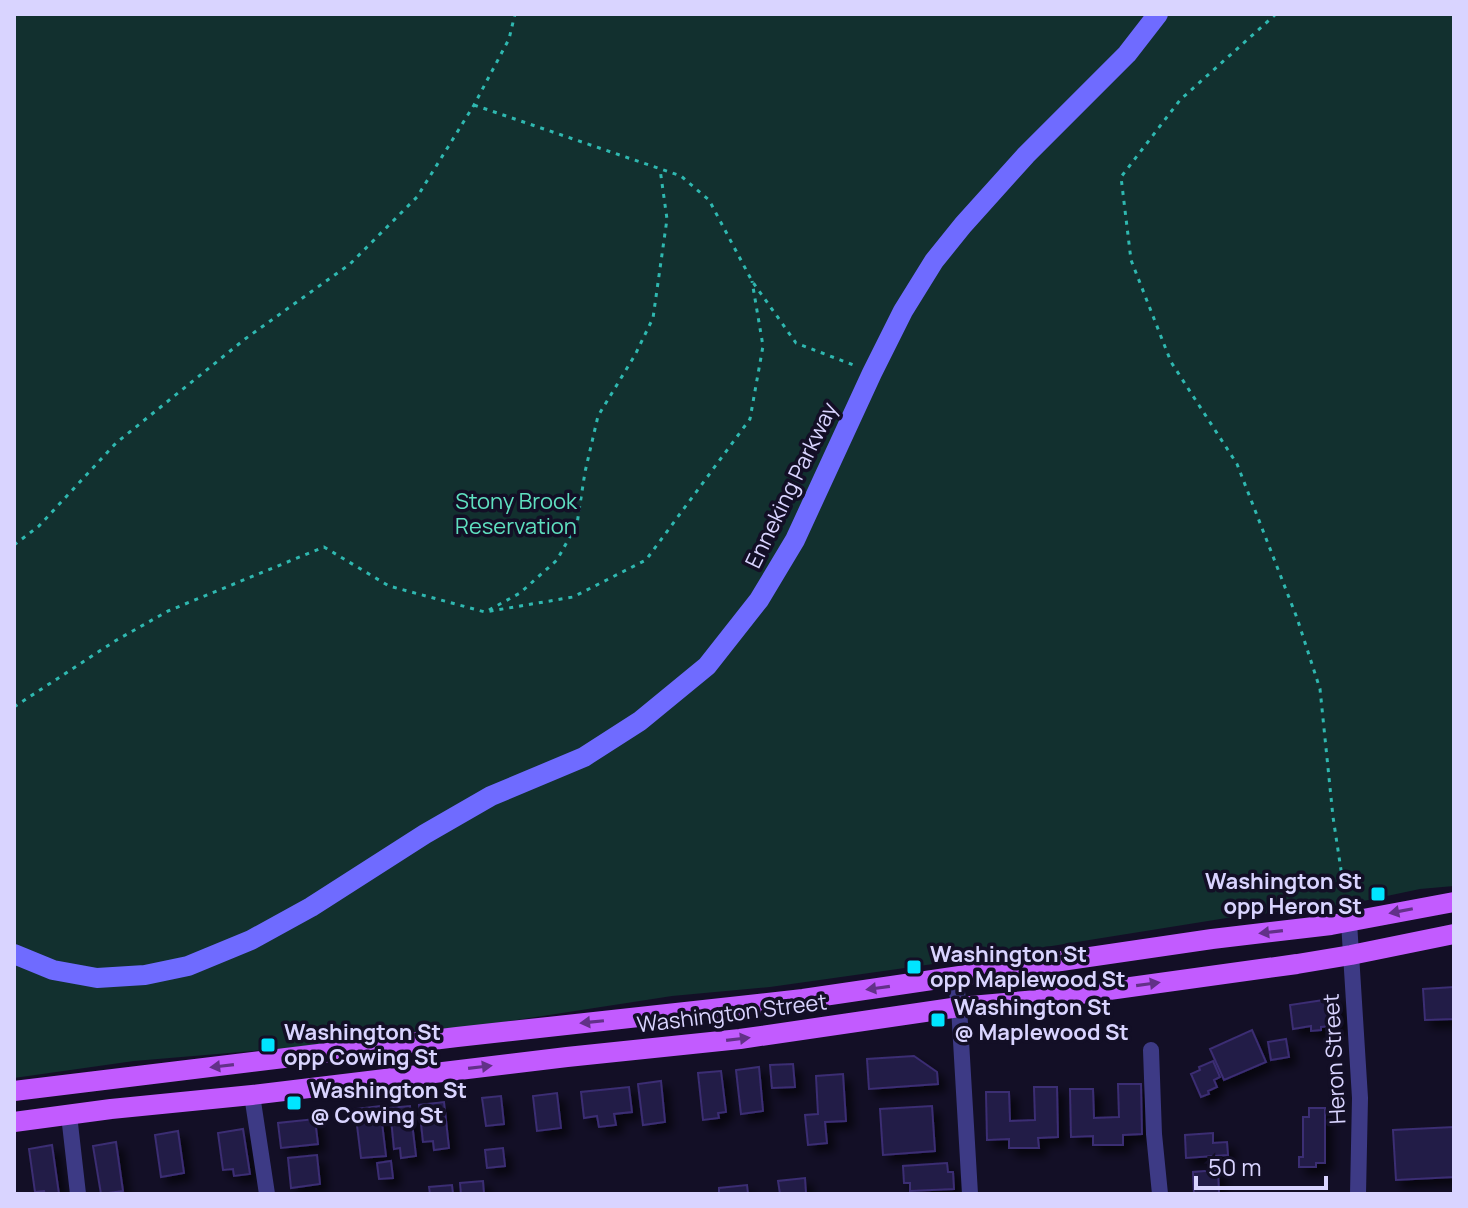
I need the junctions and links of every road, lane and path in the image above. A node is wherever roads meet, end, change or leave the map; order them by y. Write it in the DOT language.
graph roads {
  1 [pos="515,14"];
  2 [pos="1158,14"];
  3 [pos="1276,14"];
  4 [pos="474,105"];
  5 [pos="660,169"];
  6 [pos="752,281"];
  7 [pos="872,373"];
  8 [pos="14,545"];
  9 [pos="485,612"];
  10 [pos="14,707"];
  11 [pos="1454,902"];
  12 [pos="1347,914"];
  13 [pos="1454,934"];
  14 [pos="14,954"];
  15 [pos="1351,955"];
  16 [pos="955,977"];
  17 [pos="959,1007"];
  18 [pos="1151,1050"];
  19 [pos="14,1091"];
  20 [pos="252,1095"];
  21 [pos="69,1115"];
  22 [pos="14,1122"];
  23 [pos="78,1194"];
  24 [pos="267,1194"];
  25 [pos="970,1194"];
  26 [pos="1160,1194"];
  27 [pos="1358,1194"];
  1 -- 4 [label="path"];
  2 -- 7 [label="main road, Enneking Parkway"];
  3 -- 12 [label="path"];
  4 -- 5 [label="path"];
  4 -- 8 [label="path"];
  5 -- 6 [label="path"];
  5 -- 9 [label="path"];
  6 -- 7 [label="path"];
  6 -- 9 [label="path"];
  7 -- 14 [label="main road, Enneking Parkway"];
  9 -- 10 [label="path"];
  11 -- 12 [label="main road, Washington Street, one-way"];
  12 -- 15 [label="street, Heron Street"];
  12 -- 16 [label="main road, Washington Street, one-way"];
  13 -- 15 [label="main road, Washington Street"];
  17 -- 15 [label="main road, Washington Street, one-way"];
  15 -- 27 [label="street, Heron Street"];
  16 -- 17 [label="street"];
  16 -- 19 [label="main road, Washington Street, one-way"];
  20 -- 17 [label="main road, Washington Street, one-way"];
  17 -- 25 [label="street"];
  18 -- 26 [label="street"];
  20 -- 21 [label="main road, Washington Street"];
  20 -- 24 [label="street"];
  21 -- 22 [label="main road, Washington Street"];
  21 -- 23 [label="street"];
}
